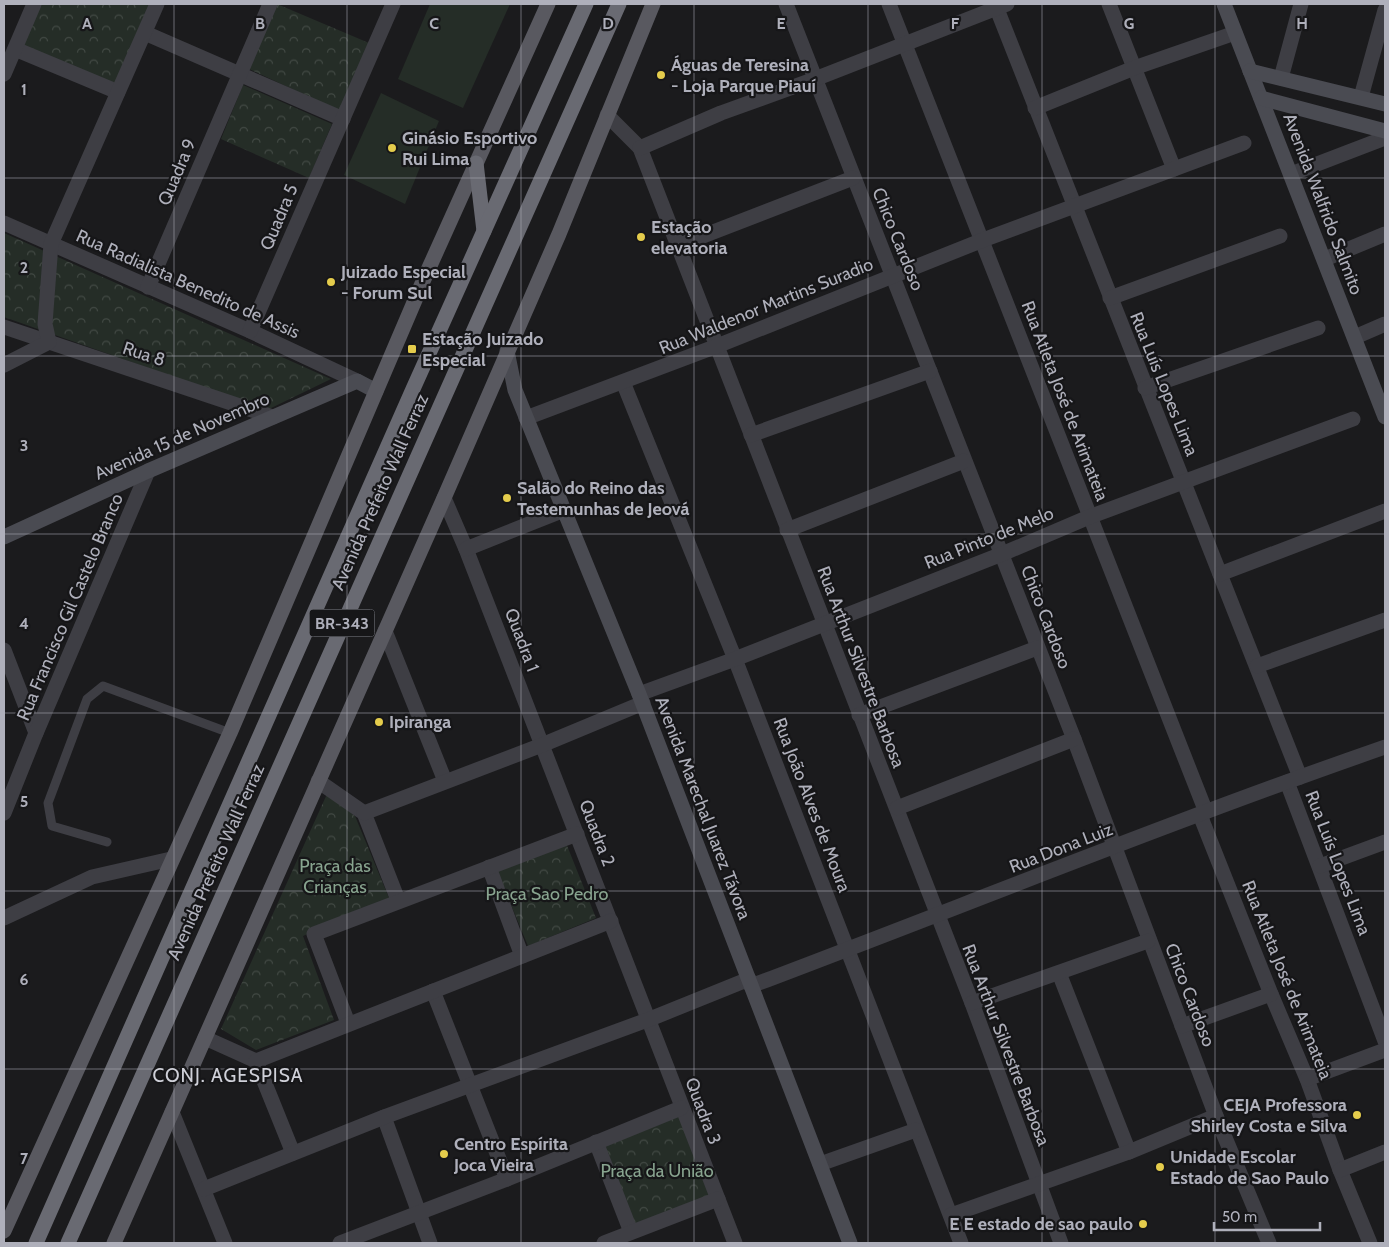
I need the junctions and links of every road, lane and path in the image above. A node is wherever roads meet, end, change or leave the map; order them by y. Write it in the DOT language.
graph roads {
  1 [pos="34,4"];
  2 [pos="157,4"];
  3 [pos="270,4"];
  4 [pos="393,4"];
  5 [pos="548,4"];
  6 [pos="619,4"];
  7 [pos="653,4"];
  8 [pos="786,4"];
  9 [pos="889,4"];
  10 [pos="1109,4"];
  11 [pos="1224,4"];
  12 [pos="1301,4"];
  13 [pos="584,5"];
  14 [pos="999,5"];
  15 [pos="1385,10"];
  16 [pos="145,33"];
  17 [pos="1234,33"];
  18 [pos="906,43"];
  19 [pos="15,49"];
  20 [pos="1134,68"];
  21 [pos="1250,71"];
  22 [pos="240,73"];
  23 [pos="4,74"];
  24 [pos="1281,78"];
  25 [pos="815,79"];
  26 [pos="118,92"];
  27 [pos="1361,97"];
  28 [pos="1261,98"];
  29 [pos="1385,104"];
  30 [pos="1035,108"];
  31 [pos="607,116"];
  32 [pos="342,119"];
  33 [pos="1385,131"];
  34 [pos="1385,138"];
  35 [pos="1244,142"];
  36 [pos="640,148"];
  37 [pos="476,163"];
  38 [pos="1174,169"];
  39 [pos="1291,174"];
  40 [pos="854,178"];
  41 [pos="1073,206"];
  42 [pos="4,223"];
  43 [pos="484,232"];
  44 [pos="1385,234"];
  45 [pos="1280,236"];
  46 [pos="983,240"];
  47 [pos="51,244"];
  48 [pos="677,246"];
  49 [pos="1325,259"];
  50 [pos="893,276"];
  51 [pos="148,287"];
  52 [pos="1110,298"];
  53 [pos="1385,324"];
  54 [pos="4,327"];
  55 [pos="1318,328"];
  56 [pos="250,331"];
  57 [pos="1355,337"];
  58 [pos="49,342"];
  59 [pos="717,346"];
  60 [pos="507,351"];
  61 [pos="4,365"];
  62 [pos="930,371"];
  63 [pos="357,381"];
  64 [pos="494,382"];
  65 [pos="623,382"];
  66 [pos="1145,388"];
  67 [pos="515,390"];
  68 [pos="376,391"];
  69 [pos="1385,415"];
  70 [pos="273,417"];
  71 [pos="526,418"];
  72 [pos="1353,419"];
  73 [pos="752,435"];
  74 [pos="964,461"];
  75 [pos="148,471"];
  76 [pos="1183,482"];
  77 [pos="444,498"];
  78 [pos="564,510"];
  79 [pos="1385,511"];
  80 [pos="1089,517"];
  81 [pos="788,530"];
  82 [pos="4,537"];
  83 [pos="466,549"];
  84 [pos="1002,554"];
  85 [pos="1220,574"];
  86 [pos="1385,620"];
  87 [pos="825,623"];
  88 [pos="385,631"];
  89 [pos="1037,648"];
  90 [pos="4,650"];
  91 [pos="735,659"];
  92 [pos="1257,666"];
  93 [pos="641,698"];
  94 [pos="859,715"];
  95 [pos="230,732"];
  96 [pos="36,733"];
  97 [pos="1074,739"];
  98 [pos="542,745"];
  99 [pos="1385,747"];
  100 [pos="1294,780"];
  101 [pos="318,781"];
  102 [pos="445,781"];
  103 [pos="897,808"];
  104 [pos="4,813"];
  105 [pos="364,813"];
  106 [pos="1203,814"];
  107 [pos="576,834"];
  108 [pos="106,842"];
  109 [pos="1385,842"];
  110 [pos="1114,846"];
  111 [pos="171,859"];
  112 [pos="1320,866"];
  113 [pos="489,867"];
  114 [pos="398,900"];
  115 [pos="937,917"];
  116 [pos="4,918"];
  117 [pos="611,921"];
  118 [pos="1148,941"];
  119 [pos="848,950"];
  120 [pos="522,956"];
  121 [pos="1059,973"];
  122 [pos="750,983"];
  123 [pos="433,990"];
  124 [pos="1271,994"];
  125 [pos="972,1003"];
  126 [pos="650,1019"];
  127 [pos="348,1023"];
  128 [pos="1182,1026"];
  129 [pos="205,1038"];
  130 [pos="1385,1041"];
  131 [pos="1385,1050"];
  132 [pos="256,1061"];
  133 [pos="1307,1079"];
  134 [pos="471,1086"];
  135 [pos="682,1108"];
  136 [pos="172,1112"];
  137 [pos="1216,1116"];
  138 [pos="384,1117"];
  139 [pos="916,1130"];
  140 [pos="596,1142"];
  141 [pos="1129,1152"];
  142 [pos="1385,1152"];
  143 [pos="293,1153"];
  144 [pos="820,1164"];
  145 [pos="1340,1170"];
  146 [pos="507,1179"];
  147 [pos="1038,1183"];
  148 [pos="204,1189"];
  149 [pos="718,1199"];
  150 [pos="419,1213"];
  151 [pos="951,1215"];
  152 [pos="4,1231"];
  153 [pos="631,1232"];
  154 [pos="118,1240"];
  155 [pos="36,1243"];
  156 [pos="68,1243"];
  157 [pos="225,1243"];
  158 [pos="340,1243"];
  159 [pos="430,1243"];
  160 [pos="604,1243"];
  161 [pos="735,1243"];
  162 [pos="850,1243"];
  163 [pos="961,1243"];
  164 [pos="1061,1243"];
  165 [pos="1269,1243"];
  166 [pos="1370,1243"];
  1 -- 19 [label="street"];
  2 -- 16 [label="street"];
  3 -- 22 [label="street, Quadra 9"];
  4 -- 32 [label="street, Quadra 5"];
  5 -- 37 [label="main road"];
  6 -- 156 [label="highway, Avenida Prefeito Wall Ferraz / BR-343"];
  7 -- 31 [label="main road"];
  8 -- 25 [label="street, Chico Cardoso"];
  9 -- 18 [label="street, Rua Atleta José de Arimateia"];
  10 -- 20 [label="street"];
  11 -- 17 [label="street, Avenida Walfrido Salmito"];
  12 -- 24 [label="street"];
  13 -- 43 [label="highway, Avenida Prefeito Wall Ferraz / BR-343"];
  14 -- 18 [label="street"];
  14 -- 30 [label="street, Rua Luís Lopes Lima"];
  15 -- 27 [label="street"];
  16 -- 22 [label="street"];
  16 -- 26 [label="street"];
  17 -- 20 [label="street"];
  17 -- 21 [label="street, Avenida Walfrido Salmito"];
  18 -- 25 [label="street"];
  18 -- 46 [label="street, Rua Atleta José de Arimateia"];
  19 -- 23 [label="street"];
  19 -- 26 [label="street"];
  20 -- 30 [label="street"];
  20 -- 38 [label="street"];
  21 -- 24 [label="street"];
  21 -- 28 [label="street, Avenida Walfrido Salmito"];
  22 -- 32 [label="street"];
  22 -- 51 [label="street, Quadra 9"];
  24 -- 27 [label="street"];
  25 -- 36 [label="street"];
  25 -- 40 [label="street, Chico Cardoso"];
  26 -- 47 [label="street"];
  27 -- 29 [label="street"];
  28 -- 33 [label="street"];
  28 -- 39 [label="street, Avenida Walfrido Salmito"];
  30 -- 41 [label="street, Rua Luís Lopes Lima"];
  31 -- 36 [label="street, Rua Arthur Silvestre Barbosa"];
  31 -- 60 [label="main road"];
  32 -- 56 [label="street, Quadra 5"];
  34 -- 39 [label="street"];
  35 -- 38 [label="street, Rua Waldenor Martins Suradio"];
  36 -- 48 [label="street, Rua Arthur Silvestre Barbosa"];
  37 -- 43 [label="highway"];
  37 -- 68 [label="main road"];
  38 -- 41 [label="street, Rua Waldenor Martins Suradio"];
  39 -- 49 [label="street, Avenida Walfrido Salmito"];
  40 -- 48 [label="street"];
  40 -- 50 [label="street, Chico Cardoso"];
  41 -- 46 [label="street, Rua Waldenor Martins Suradio"];
  41 -- 52 [label="street, Rua Luís Lopes Lima"];
  42 -- 47 [label="street, Rua Radialista Benedito de Assis"];
  43 -- 155 [label="highway, Avenida Prefeito Wall Ferraz / BR-343"];
  44 -- 49 [label="street"];
  45 -- 52 [label="street"];
  46 -- 50 [label="street, Rua Waldenor Martins Suradio"];
  46 -- 80 [label="street, Rua Atleta José de Arimateia"];
  47 -- 51 [label="street, Rua Radialista Benedito de Assis"];
  47 -- 58 [label="street"];
  48 -- 59 [label="street, Rua Arthur Silvestre Barbosa"];
  49 -- 57 [label="street, Avenida Walfrido Salmito"];
  50 -- 59 [label="street, Rua Waldenor Martins Suradio"];
  50 -- 62 [label="street, Chico Cardoso"];
  51 -- 56 [label="street, Rua Radialista Benedito de Assis"];
  52 -- 66 [label="street, Rua Luís Lopes Lima"];
  53 -- 57 [label="street"];
  54 -- 58 [label="street, Rua 8"];
  55 -- 66 [label="street"];
  56 -- 63 [label="street, Rua Radialista Benedito de Assis"];
  57 -- 69 [label="street, Avenida Walfrido Salmito"];
  58 -- 61 [label="street"];
  58 -- 70 [label="street, Rua 8"];
  59 -- 65 [label="street, Rua Waldenor Martins Suradio"];
  59 -- 73 [label="street, Rua Arthur Silvestre Barbosa"];
  60 -- 64 [label="main road"];
  60 -- 67 [label="street, Avenida Marechal Juarez Távora"];
  62 -- 73 [label="street"];
  62 -- 74 [label="street, Chico Cardoso"];
  63 -- 68 [label="street"];
  63 -- 70 [label="street, Avenida 15 de Novembro"];
  64 -- 67 [label="street"];
  64 -- 77 [label="main road"];
  65 -- 71 [label="street, Rua Waldenor Martins Suradio"];
  65 -- 91 [label="street, Rua João Alves de Moura"];
  66 -- 76 [label="street, Rua Luís Lopes Lima"];
  67 -- 71 [label="street, Avenida Marechal Juarez Távora"];
  68 -- 95 [label="main road"];
  70 -- 75 [label="street, Avenida 15 de Novembro"];
  71 -- 78 [label="street, Avenida Marechal Juarez Távora"];
  72 -- 76 [label="street, Rua Pinto de Melo"];
  73 -- 81 [label="street, Rua Arthur Silvestre Barbosa"];
  74 -- 81 [label="street"];
  74 -- 84 [label="street, Chico Cardoso"];
  75 -- 82 [label="street, Avenida 15 de Novembro"];
  75 -- 96 [label="street, Rua Francisco Gil Castelo Branco"];
  76 -- 80 [label="street, Rua Pinto de Melo"];
  76 -- 85 [label="street, Rua Luís Lopes Lima"];
  77 -- 83 [label="street, Quadra 1"];
  77 -- 88 [label="main road"];
  78 -- 83 [label="street"];
  78 -- 93 [label="street, Avenida Marechal Juarez Távora"];
  79 -- 85 [label="street"];
  80 -- 84 [label="street, Rua Pinto de Melo"];
  80 -- 106 [label="street, Rua Atleta José de Arimateia"];
  81 -- 87 [label="street, Rua Arthur Silvestre Barbosa"];
  83 -- 98 [label="street, Quadra 1"];
  84 -- 87 [label="street, Rua Pinto de Melo"];
  84 -- 89 [label="street, Chico Cardoso"];
  85 -- 92 [label="street, Rua Luís Lopes Lima"];
  86 -- 92 [label="street"];
  87 -- 91 [label="street, Rua Pinto de Melo"];
  87 -- 94 [label="street, Rua Arthur Silvestre Barbosa"];
  88 -- 101 [label="main road"];
  88 -- 102 [label="street"];
  89 -- 94 [label="street"];
  89 -- 97 [label="street, Chico Cardoso"];
  90 -- 96 [label="street"];
  91 -- 93 [label="street, Rua Pinto de Melo"];
  91 -- 119 [label="street, Rua João Alves de Moura"];
  92 -- 100 [label="street, Rua Luís Lopes Lima"];
  93 -- 98 [label="street, Rua Pinto de Melo"];
  93 -- 122 [label="street, Avenida Marechal Juarez Távora"];
  94 -- 103 [label="street, Rua Arthur Silvestre Barbosa"];
  95 -- 108 [label="lane"];
  95 -- 111 [label="main road"];
  96 -- 104 [label="street, Rua Francisco Gil Castelo Branco"];
  97 -- 103 [label="street"];
  97 -- 110 [label="street, Chico Cardoso"];
  98 -- 102 [label="street, Rua Pinto de Melo"];
  98 -- 107 [label="street, Quadra 2"];
  99 -- 100 [label="street, Rua Dona Luiz"];
  100 -- 106 [label="street, Rua Dona Luiz"];
  100 -- 112 [label="street, Rua Luís Lopes Lima"];
  101 -- 105 [label="street"];
  101 -- 129 [label="main road"];
  102 -- 105 [label="street, Rua Pinto de Melo"];
  103 -- 115 [label="street, Rua Arthur Silvestre Barbosa"];
  105 -- 114 [label="street"];
  106 -- 110 [label="street, Rua Dona Luiz"];
  106 -- 124 [label="street, Rua Atleta José de Arimateia"];
  107 -- 113 [label="street"];
  107 -- 117 [label="street, Quadra 2"];
  109 -- 112 [label="street"];
  110 -- 115 [label="street, Rua Dona Luiz"];
  110 -- 118 [label="street, Chico Cardoso"];
  111 -- 116 [label="street"];
  111 -- 152 [label="main road"];
  112 -- 130 [label="street, Rua Luís Lopes Lima"];
  113 -- 114 [label="street"];
  113 -- 120 [label="street"];
  114 -- 127 [label="street"];
  115 -- 119 [label="street, Rua Dona Luiz"];
  115 -- 125 [label="street, Rua Arthur Silvestre Barbosa"];
  117 -- 120 [label="street"];
  117 -- 126 [label="street, Quadra 2"];
  118 -- 121 [label="street"];
  118 -- 128 [label="street, Chico Cardoso"];
  119 -- 122 [label="street, Rua Dona Luiz"];
  119 -- 139 [label="street, Rua João Alves de Moura"];
  120 -- 123 [label="street"];
  121 -- 125 [label="street"];
  121 -- 141 [label="street"];
  122 -- 126 [label="street, Rua Dona Luiz"];
  122 -- 144 [label="street, Avenida Marechal Juarez Távora"];
  123 -- 127 [label="street"];
  123 -- 134 [label="street"];
  124 -- 128 [label="street"];
  124 -- 133 [label="street, Rua Atleta José de Arimateia"];
  125 -- 147 [label="street, Rua Arthur Silvestre Barbosa"];
  126 -- 134 [label="street"];
  126 -- 135 [label="street, Quadra 3"];
  127 -- 132 [label="street"];
  128 -- 137 [label="street, Chico Cardoso"];
  129 -- 132 [label="street"];
  129 -- 136 [label="main road"];
  131 -- 133 [label="street"];
  132 -- 143 [label="street"];
  133 -- 145 [label="street, Rua Atleta José de Arimateia"];
  134 -- 138 [label="street"];
  134 -- 146 [label="street"];
  135 -- 140 [label="street"];
  135 -- 149 [label="street, Quadra 3"];
  136 -- 148 [label="street"];
  136 -- 154 [label="main road"];
  137 -- 141 [label="street"];
  137 -- 165 [label="street, Chico Cardoso"];
  138 -- 143 [label="street"];
  138 -- 150 [label="street"];
  139 -- 144 [label="street"];
  139 -- 151 [label="street, Rua João Alves de Moura"];
  140 -- 146 [label="street"];
  140 -- 153 [label="street"];
  141 -- 147 [label="street"];
  142 -- 145 [label="street"];
  143 -- 148 [label="street"];
  144 -- 162 [label="street, Avenida Marechal Juarez Távora"];
  145 -- 166 [label="street, Rua Atleta José de Arimateia"];
  146 -- 150 [label="street"];
  147 -- 151 [label="street"];
  147 -- 164 [label="street, Rua Arthur Silvestre Barbosa"];
  148 -- 157 [label="street"];
  149 -- 153 [label="street"];
  149 -- 161 [label="street, Quadra 3"];
  150 -- 158 [label="street"];
  150 -- 159 [label="street"];
  151 -- 163 [label="street, Rua João Alves de Moura"];
  153 -- 160 [label="street"];
}
